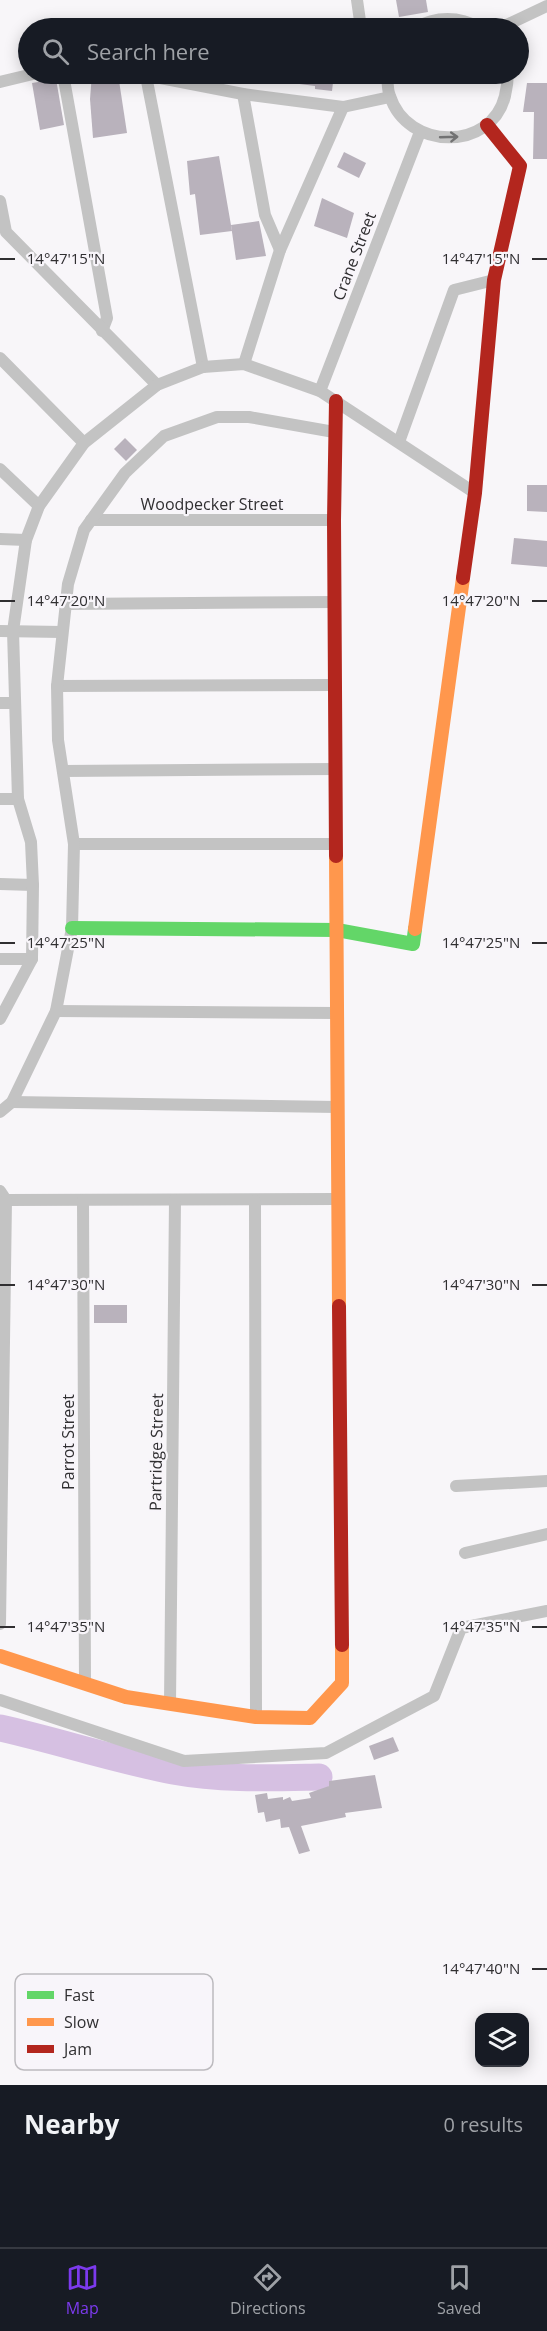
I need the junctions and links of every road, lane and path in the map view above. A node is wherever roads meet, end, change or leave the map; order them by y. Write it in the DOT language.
graph roads {
  1 [pos="357,0"];
  2 [pos="547,6"];
  3 [pos="360,18"];
  4 [pos="521,18"];
  5 [pos="18,78"];
  6 [pos="0,82"];
  7 [pos="65,84"];
  8 [pos="144,84"];
  9 [pos="190,84"];
  10 [pos="388,84"];
  11 [pos="507,84"];
  12 [pos="243,94"];
  13 [pos="390,97"];
  14 [pos="343,107"];
  15 [pos="487,125"];
  16 [pos="420,132"];
  17 [pos="0,201"];
  18 [pos="280,250"];
  19 [pos="494,280"];
  20 [pos="102,330"];
  21 [pos="0,358"];
  22 [pos="244,364"];
  23 [pos="203,367"];
  24 [pos="158,385"];
  25 [pos="320,391"];
  26 [pos="336,401"];
  27 [pos="334,432"];
  28 [pos="399,442"];
  29 [pos="84,443"];
  30 [pos="0,469"];
  31 [pos="475,493"];
  32 [pos="39,506"];
  33 [pos="91,520"];
  34 [pos="334,520"];
  35 [pos="0,539"];
  36 [pos="26,540"];
  37 [pos="334,602"];
  38 [pos="65,604"];
  39 [pos="0,631"];
  40 [pos="13,631"];
  41 [pos="62,632"];
  42 [pos="334,685"];
  43 [pos="57,686"];
  44 [pos="0,703"];
  45 [pos="15,703"];
  46 [pos="335,769"];
  47 [pos="63,771"];
  48 [pos="0,799"];
  49 [pos="18,799"];
  50 [pos="336,843"];
  51 [pos="74,844"];
  52 [pos="0,884"];
  53 [pos="33,885"];
  54 [pos="72,928"];
  55 [pos="337,930"];
  56 [pos="0,959"];
  57 [pos="32,959"];
  58 [pos="56,1011"];
  59 [pos="336,1013"];
  60 [pos="0,1019"];
  61 [pos="12,1102"];
  62 [pos="338,1107"];
  63 [pos="0,1112"];
  64 [pos="3,1196"];
  65 [pos="338,1199"];
  66 [pos="83,1200"];
  67 [pos="175,1200"];
  68 [pos="255,1201"];
  69 [pos="547,1481"];
  70 [pos="456,1486"];
  71 [pos="547,1534"];
  72 [pos="465,1553"];
  73 [pos="547,1611"];
  74 [pos="0,1624"];
  75 [pos="0,1656"];
  76 [pos="85,1684"];
  77 [pos="0,1700"];
  78 [pos="170,1704"];
  79 [pos="256,1717"];
  1 -- 3 [label="street"];
  2 -- 4 [label="street"];
  5 -- 6 [label="street"];
  7 -- 20 [label="street"];
  8 -- 23 [label="street"];
  9 -- 12 [label="street"];
  10 -- 13 [label="street"];
  11 -- 15 [label="street"];
  12 -- 14 [label="street"];
  12 -- 18 [label="street"];
  13 -- 14 [label="street"];
  13 -- 16 [label="street"];
  14 -- 18 [label="street"];
  16 -- 15 [label="street, one-way"];
  15 -- 19 [label="street"];
  16 -- 25 [label="street, Crane Street"];
  17 -- 20 [label="street"];
  18 -- 22 [label="street"];
  19 -- 28 [label="street"];
  19 -- 31 [label="street"];
  20 -- 24 [label="street"];
  21 -- 29 [label="street"];
  22 -- 23 [label="street"];
  22 -- 25 [label="street"];
  23 -- 24 [label="street"];
  24 -- 29 [label="street"];
  25 -- 26 [label="street"];
  26 -- 27 [label="street"];
  26 -- 28 [label="street"];
  27 -- 33 [label="street"];
  27 -- 34 [label="street"];
  28 -- 31 [label="street"];
  29 -- 32 [label="street"];
  30 -- 32 [label="street"];
  31 -- 55 [label="street"];
  32 -- 36 [label="street"];
  33 -- 34 [label="street, Woodpecker Street"];
  33 -- 38 [label="street"];
  34 -- 37 [label="street"];
  35 -- 36 [label="street"];
  36 -- 40 [label="street"];
  37 -- 38 [label="street"];
  37 -- 42 [label="street"];
  38 -- 41 [label="street"];
  39 -- 40 [label="street"];
  40 -- 41 [label="street"];
  40 -- 45 [label="street"];
  41 -- 43 [label="street"];
  42 -- 43 [label="street"];
  42 -- 46 [label="street"];
  43 -- 47 [label="street"];
  44 -- 45 [label="street"];
  45 -- 49 [label="street"];
  46 -- 47 [label="street"];
  46 -- 50 [label="street"];
  47 -- 51 [label="street"];
  48 -- 49 [label="street"];
  49 -- 53 [label="street"];
  50 -- 51 [label="street"];
  50 -- 55 [label="street"];
  51 -- 54 [label="street"];
  52 -- 53 [label="street"];
  53 -- 57 [label="street"];
  54 -- 55 [label="street"];
  54 -- 58 [label="street"];
  55 -- 59 [label="street"];
  56 -- 57 [label="street"];
  57 -- 60 [label="street"];
  58 -- 59 [label="street"];
  58 -- 61 [label="street"];
  59 -- 62 [label="street"];
  61 -- 62 [label="street"];
  61 -- 63 [label="street"];
  62 -- 65 [label="street"];
  64 -- 66 [label="street"];
  64 -- 74 [label="street"];
  65 -- 68 [label="street"];
  65 -- 79 [label="street"];
  66 -- 67 [label="street"];
  66 -- 76 [label="street, Parrot Street"];
  67 -- 68 [label="street"];
  67 -- 78 [label="street, Partridge Street"];
  68 -- 79 [label="street"];
  69 -- 70 [label="street"];
  71 -- 72 [label="street"];
  73 -- 77 [label="street"];
  75 -- 76 [label="street"];
  76 -- 78 [label="street"];
  78 -- 79 [label="street"];
}
